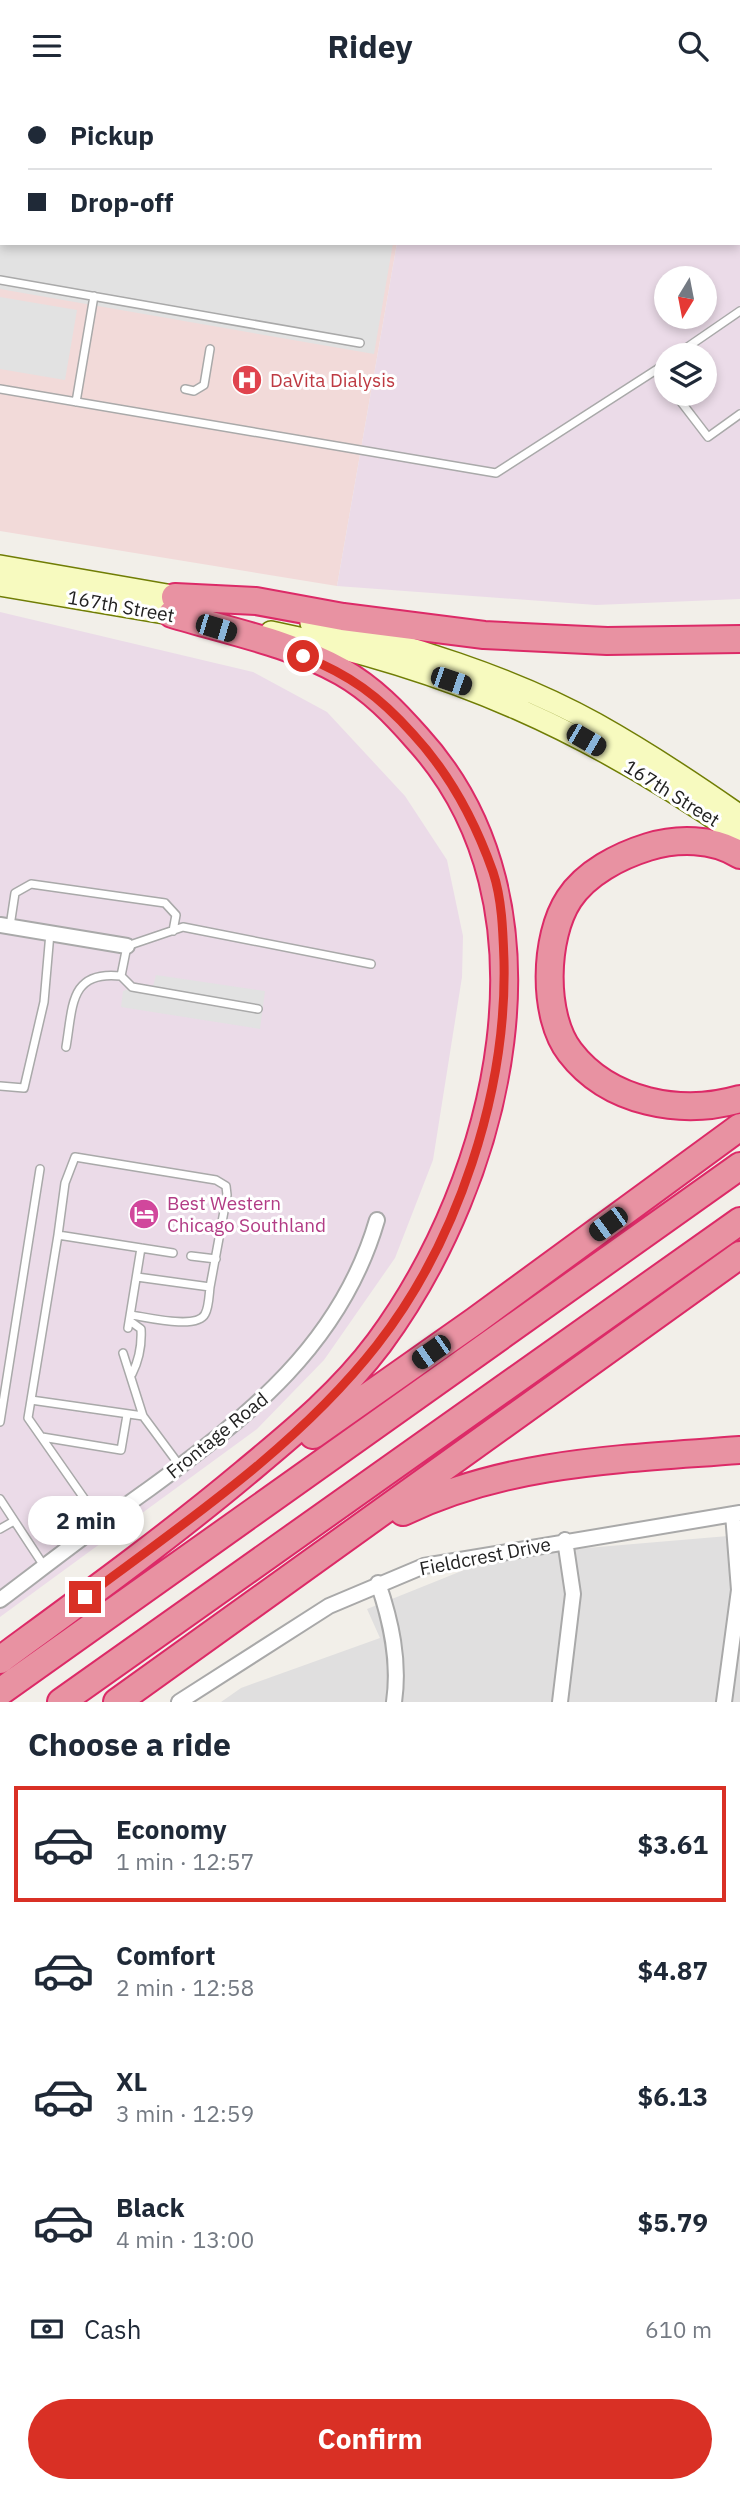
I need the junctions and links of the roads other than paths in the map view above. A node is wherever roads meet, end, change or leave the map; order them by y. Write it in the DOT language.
graph roads {
  1 [pos="0,280"];
  2 [pos="94,296"];
  3 [pos="740,311"];
  4 [pos="360,343"];
  5 [pos="693,343"];
  6 [pos="210,349"];
  7 [pos="654,371"];
  8 [pos="0,389"];
  9 [pos="185,389"];
  10 [pos="76,401"];
  11 [pos="684,406"];
  12 [pos="740,414"];
  13 [pos="0,566"];
  14 [pos="0,585"];
  15 [pos="174,606"];
  16 [pos="740,639"];
  17 [pos="740,815"];
  18 [pos="740,836"];
  19 [pos="740,855"];
  20 [pos="5,925"];
  21 [pos="173,931"];
  22 [pos="50,933"];
  23 [pos="127,946"];
  24 [pos="371,964"];
  25 [pos="121,976"];
  26 [pos="258,1009"];
  27 [pos="66,1047"];
  28 [pos="0,1086"];
  29 [pos="740,1099"];
  30 [pos="740,1127"];
  31 [pos="740,1166"];
  32 [pos="40,1169"];
  33 [pos="377,1220"];
  34 [pos="740,1220"];
  35 [pos="58,1235"];
  36 [pos="141,1248"];
  37 [pos="173,1253"];
  38 [pos="740,1255"];
  39 [pos="191,1256"];
  40 [pos="216,1259"];
  41 [pos="137,1277"];
  42 [pos="210,1287"];
  43 [pos="130,1321"];
  44 [pos="123,1353"];
  45 [pos="132,1374"];
  46 [pos="31,1400"];
  47 [pos="127,1415"];
  48 [pos="143,1416"];
  49 [pos="0,1422"];
  50 [pos="42,1437"];
  51 [pos="740,1450"];
  52 [pos="180,1466"];
  53 [pos="0,1499"];
  54 [pos="737,1514"];
  55 [pos="191,1518"];
  56 [pos="14,1521"];
  57 [pos="102,1524"];
  58 [pos="0,1528"];
  59 [pos="565,1541"];
  60 [pos="327,1553"];
  61 [pos="44,1567"];
  62 [pos="378,1583"];
  63 [pos="0,1600"];
  64 [pos="739,1612"];
  65 [pos="0,1660"];
  66 [pos="0,1692"];
  67 [pos="183,1701"];
  68 [pos="61,1702"];
  69 [pos="117,1702"];
  70 [pos="394,1702"];
  71 [pos="560,1702"];
  72 [pos="724,1702"];
  1 -- 2 [label="lane"];
  2 -- 4 [label="lane"];
  2 -- 10 [label="lane"];
  3 -- 5 [label="lane"];
  6 -- 9 [label="lane"];
  7 -- 10 [label="lane"];
  8 -- 10 [label="lane"];
  11 -- 12 [label="lane"];
  13 -- 15 [label="main road, 167th Street"];
  14 -- 15 [label="main road, 167th Street"];
  15 -- 16 [label="highway"];
  15 -- 17 [label="main road, 167th Street"];
  15 -- 18 [label="main road, 167th Street"];
  15 -- 55 [label="highway"];
  19 -- 29 [label="highway"];
  20 -- 21 [label="lane"];
  20 -- 22 [label="street"];
  21 -- 23 [label="lane"];
  21 -- 24 [label="lane"];
  22 -- 23 [label="street"];
  22 -- 28 [label="lane"];
  23 -- 25 [label="lane"];
  25 -- 26 [label="lane"];
  25 -- 27 [label="lane"];
  30 -- 55 [label="highway"];
  31 -- 66 [label="highway"];
  32 -- 49 [label="lane"];
  33 -- 52 [label="street, Frontage Road"];
  34 -- 68 [label="highway"];
  35 -- 36 [label="lane"];
  35 -- 40 [label="lane"];
  35 -- 46 [label="lane"];
  36 -- 37 [label="lane"];
  36 -- 41 [label="lane"];
  38 -- 60 [label="highway"];
  39 -- 40 [label="lane"];
  40 -- 42 [label="lane"];
  41 -- 42 [label="lane"];
  41 -- 43 [label="lane"];
  42 -- 43 [label="lane"];
  43 -- 45 [label="lane"];
  44 -- 45 [label="lane"];
  45 -- 48 [label="lane"];
  46 -- 47 [label="lane"];
  46 -- 50 [label="lane"];
  47 -- 48 [label="lane"];
  47 -- 50 [label="lane"];
  48 -- 52 [label="lane"];
  50 -- 57 [label="lane"];
  51 -- 60 [label="highway"];
  52 -- 57 [label="street, Frontage Road"];
  53 -- 56 [label="lane"];
  54 -- 59 [label="street, Fieldcrest Drive"];
  54 -- 64 [label="street"];
  55 -- 65 [label="highway"];
  56 -- 58 [label="lane"];
  56 -- 61 [label="lane"];
  57 -- 61 [label="street, Frontage Road"];
  59 -- 62 [label="street, Fieldcrest Drive"];
  59 -- 71 [label="street"];
  60 -- 69 [label="highway"];
  61 -- 63 [label="street, Frontage Road"];
  62 -- 67 [label="street, Fieldcrest Drive"];
  62 -- 70 [label="street"];
  64 -- 72 [label="street"];
}
